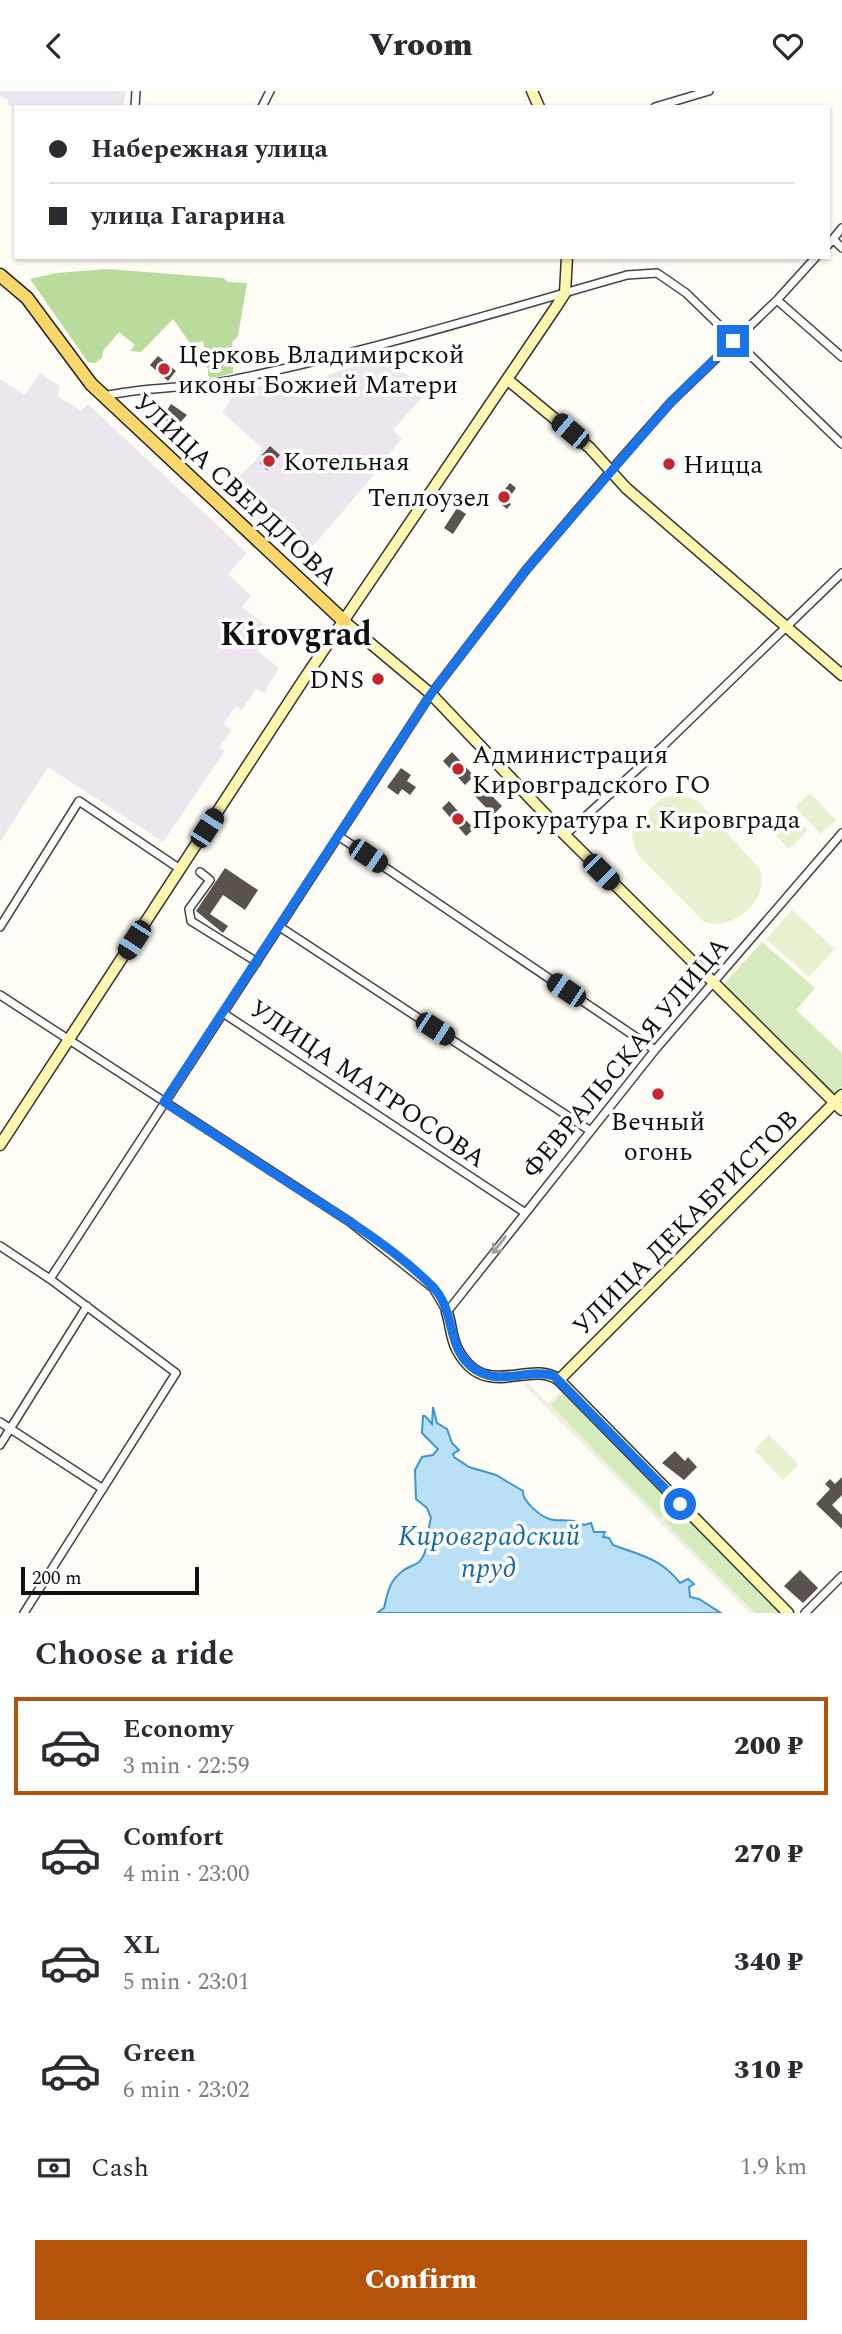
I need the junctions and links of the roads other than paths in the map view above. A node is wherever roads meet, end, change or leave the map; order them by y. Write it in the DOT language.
graph roads {
  1 [pos="709,91"];
  2 [pos="662,105"];
  3 [pos="842,228"];
  4 [pos="830,242"];
  5 [pos="842,247"];
  6 [pos="566,259"];
  7 [pos="814,259"];
  8 [pos="0,275"];
  9 [pos="565,293"];
  10 [pos="777,300"];
  11 [pos="733,341"];
  12 [pos="842,357"];
  13 [pos="508,380"];
  14 [pos="104,396"];
  15 [pos="842,444"];
  16 [pos="611,470"];
  17 [pos="842,573"];
  18 [pos="345,622"];
  19 [pos="786,627"];
  20 [pos="842,675"];
  21 [pos="431,694"];
  22 [pos="842,833"];
  23 [pos="565,835"];
  24 [pos="340,837"];
  25 [pos="180,869"];
  26 [pos="201,872"];
  27 [pos="0,927"];
  28 [pos="280,927"];
  29 [pos="257,963"];
  30 [pos="712,983"];
  31 [pos="0,995"];
  32 [pos="223,1013"];
  33 [pos="69,1039"];
  34 [pos="655,1049"];
  35 [pos="164,1102"];
  36 [pos="840,1103"];
  37 [pos="589,1130"];
  38 [pos="0,1145"];
  39 [pos="524,1212"];
  40 [pos="0,1246"];
  41 [pos="50,1279"];
  42 [pos="86,1306"];
  43 [pos="447,1312"];
  44 [pos="559,1380"];
  45 [pos="0,1422"];
  46 [pos="11,1429"];
  47 [pos="0,1445"];
  48 [pos="103,1489"];
  49 [pos="842,1576"];
  50 [pos="24,1613"];
  51 [pos="788,1613"];
  52 [pos="805,1613"];
  1 -- 2 [label="street"];
  3 -- 4 [label="street"];
  4 -- 5 [label="street"];
  6 -- 9 [label="main road"];
  7 -- 10 [label="street"];
  8 -- 14 [label="main road, УЛИЦА СВЕРДЛОВА"];
  9 -- 11 [label="street"];
  9 -- 13 [label="main road"];
  9 -- 14 [label="street"];
  10 -- 11 [label="street"];
  10 -- 12 [label="street"];
  11 -- 15 [label="street"];
  11 -- 16 [label="street"];
  13 -- 16 [label="main road"];
  13 -- 18 [label="main road"];
  14 -- 18 [label="main road, УЛИЦА СВЕРДЛОВА"];
  16 -- 19 [label="main road"];
  16 -- 21 [label="street"];
  17 -- 19 [label="street"];
  18 -- 21 [label="main road, УЛИЦА СВЕРДЛОВА"];
  18 -- 25 [label="main road"];
  19 -- 20 [label="main road"];
  19 -- 23 [label="street"];
  21 -- 23 [label="main road, УЛИЦА СВЕРДЛОВА"];
  21 -- 24 [label="street"];
  22 -- 30 [label="street, ФЕВРАЛЬСКАЯ УЛИЦА"];
  23 -- 30 [label="main road, УЛИЦА СВЕРДЛОВА"];
  24 -- 28 [label="street"];
  24 -- 34 [label="street"];
  25 -- 27 [label="street"];
  25 -- 33 [label="main road"];
  26 -- 29 [label="street"];
  28 -- 29 [label="street"];
  28 -- 37 [label="street"];
  29 -- 32 [label="street"];
  30 -- 34 [label="street, ФЕВРАЛЬСКАЯ УЛИЦА"];
  30 -- 36 [label="main road, УЛИЦА СВЕРДЛОВА"];
  31 -- 33 [label="street"];
  32 -- 35 [label="street"];
  32 -- 39 [label="street, УЛИЦА МАТРОСОВА"];
  33 -- 35 [label="street"];
  33 -- 38 [label="main road"];
  34 -- 37 [label="street, ФЕВРАЛЬСКАЯ УЛИЦА"];
  35 -- 41 [label="street"];
  35 -- 43 [label="street"];
  36 -- 44 [label="main road, УЛИЦА ДЕКАБРИСТОВ"];
  37 -- 39 [label="street, ФЕВРАЛЬСКАЯ УЛИЦА"];
  39 -- 43 [label="street, ФЕВРАЛЬСКАЯ УЛИЦА, one-way"];
  40 -- 41 [label="street"];
  41 -- 42 [label="street"];
  42 -- 46 [label="street"];
  42 -- 48 [label="street"];
  43 -- 44 [label="main road"];
  44 -- 51 [label="main road"];
  45 -- 46 [label="street"];
  46 -- 47 [label="street"];
  46 -- 48 [label="street"];
  48 -- 50 [label="street"];
  49 -- 52 [label="street"];
}
